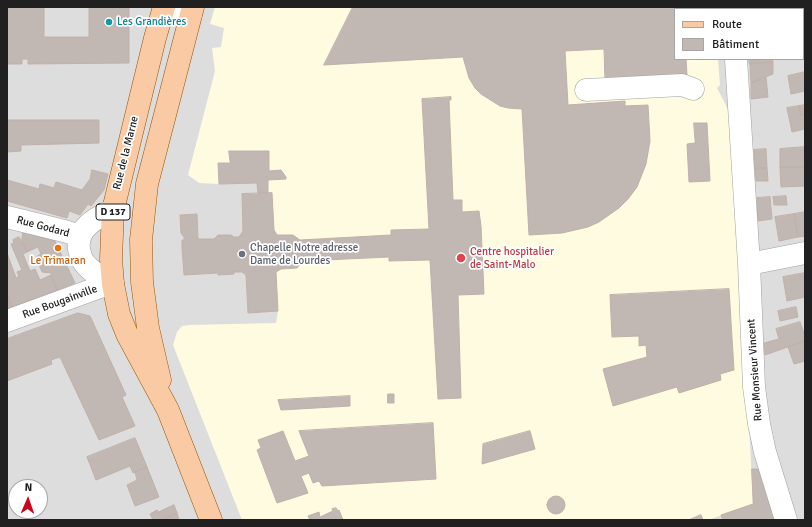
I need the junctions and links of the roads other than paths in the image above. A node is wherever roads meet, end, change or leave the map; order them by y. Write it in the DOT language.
graph roads {
  1 [pos="165,7"];
  2 [pos="192,11"];
  3 [pos="736,60"];
  4 [pos="693,89"];
  5 [pos="586,90"];
  6 [pos="113,210"];
  7 [pos="7,217"];
  8 [pos="111,235"];
  9 [pos="80,236"];
  10 [pos="141,240"];
  11 [pos="805,253"];
  12 [pos="749,264"];
  13 [pos="142,282"];
  14 [pos="113,284"];
  15 [pos="7,321"];
  16 [pos="168,410"];
  17 [pos="211,520"];
  18 [pos="786,520"];
  1 -- 2 [label="street"];
  1 -- 6 [label="main road, Rue de la Marne / D 137"];
  2 -- 10 [label="main road, Rue de la Marne / D 137"];
  3 -- 12 [label="street, Rue Monsieur Vincent"];
  4 -- 5 [label="street"];
  6 -- 8 [label="main road, Rue de la Marne / D 137"];
  6 -- 9 [label="street, Rue Godard"];
  7 -- 9 [label="street, Rue Godard"];
  8 -- 10 [label="main road"];
  8 -- 14 [label="main road, Rue de la Marne / D 137"];
  9 -- 14 [label="street, Rue Godard"];
  10 -- 13 [label="main road, Rue de la Marne / D 137"];
  11 -- 12 [label="street"];
  12 -- 18 [label="street, Rue Monsieur Vincent"];
  13 -- 14 [label="main road"];
  13 -- 16 [label="main road, Rue de la Marne / D 137"];
  14 -- 15 [label="street, Rue Bougainville"];
  14 -- 16 [label="main road, Rue de la Marne / D 137"];
  16 -- 17 [label="main road, Rue de la Marne / D 137"];
}
